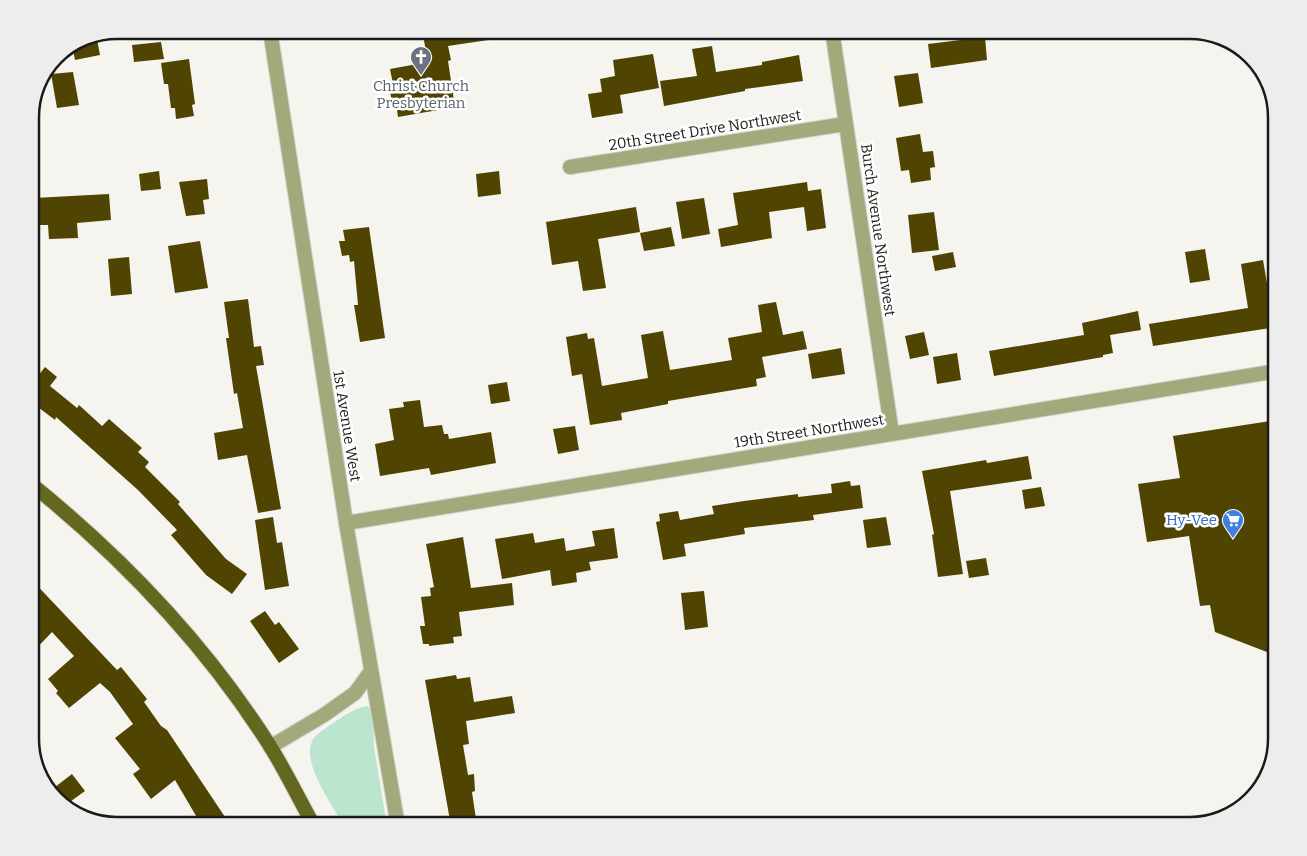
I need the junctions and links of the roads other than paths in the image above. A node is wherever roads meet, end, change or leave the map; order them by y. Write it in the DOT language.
graph roads {
  1 [pos="271,39"];
  2 [pos="833,39"];
  3 [pos="845,124"];
  4 [pos="570,168"];
  5 [pos="1268,372"];
  6 [pos="892,434"];
  7 [pos="39,491"];
  8 [pos="346,523"];
  9 [pos="371,671"];
  10 [pos="270,747"];
  11 [pos="309,817"];
  12 [pos="396,817"];
  1 -- 8 [label="street, 1st Avenue West"];
  2 -- 3 [label="street, Burch Avenue Northwest"];
  3 -- 4 [label="street, 20th Street Drive Northwest"];
  3 -- 6 [label="street, Burch Avenue Northwest"];
  5 -- 6 [label="street, 19th Street Northwest"];
  6 -- 8 [label="street, 19th Street Northwest"];
  7 -- 10 [label="main road"];
  8 -- 9 [label="street, 1st Avenue West"];
  9 -- 10 [label="street"];
  9 -- 12 [label="street, 1st Avenue West"];
  10 -- 11 [label="main road"];
}
